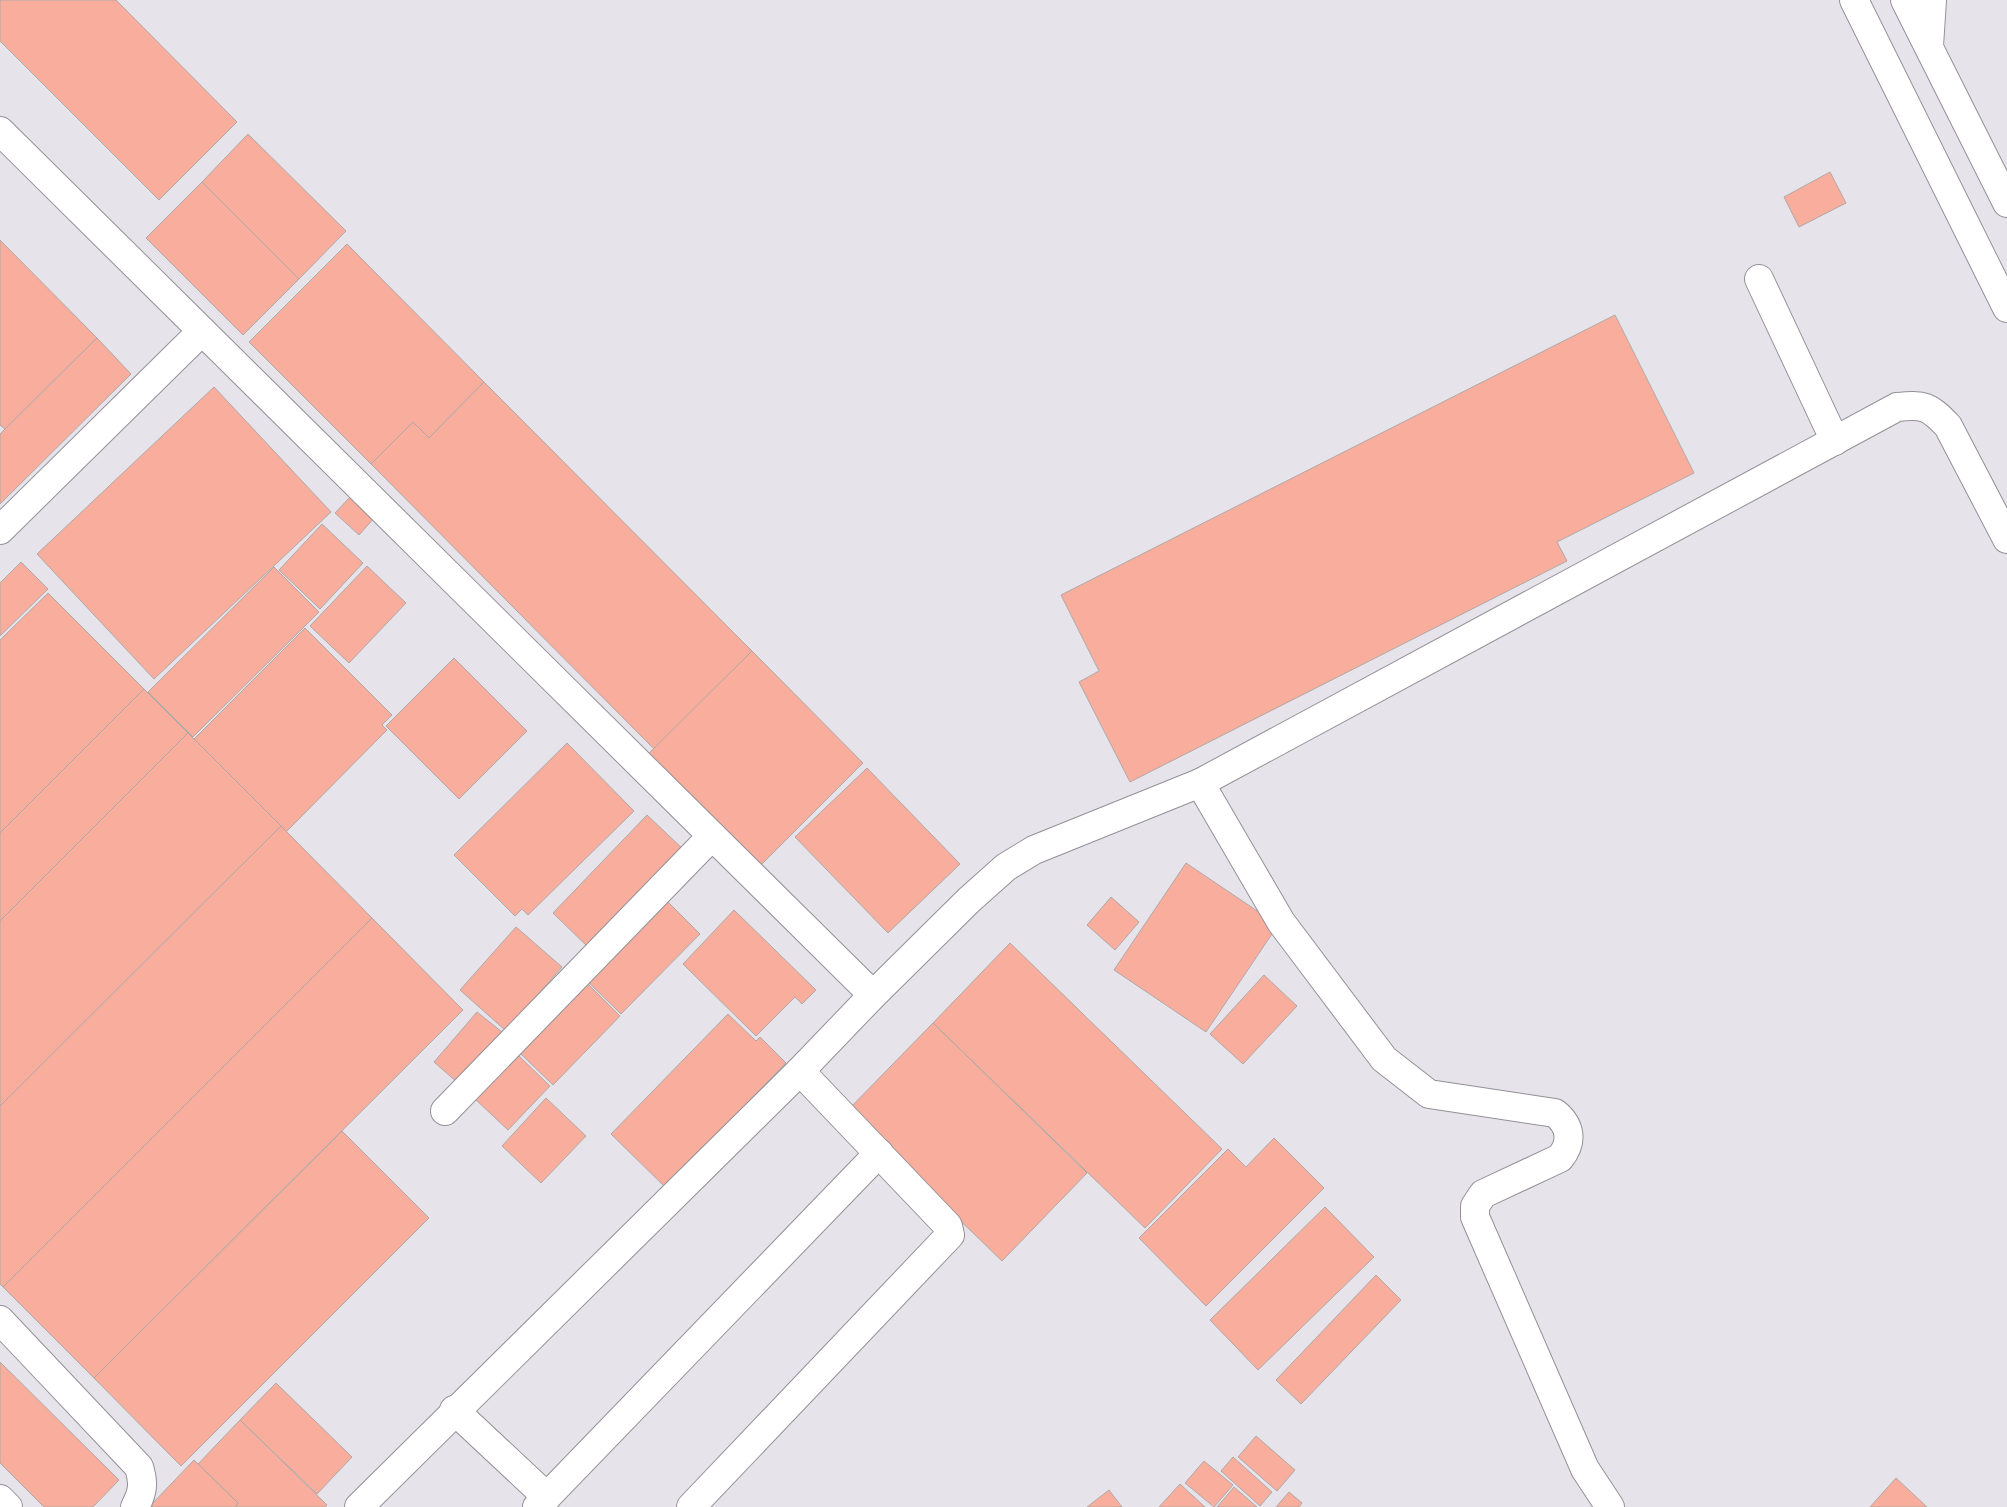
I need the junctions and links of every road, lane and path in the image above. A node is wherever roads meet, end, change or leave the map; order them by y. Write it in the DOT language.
graph roads {
  1 [pos="1854,0"];
  2 [pos="1905,0"];
  3 [pos="1932,0"];
  4 [pos="1929,46"];
  5 [pos="0,131"];
  6 [pos="2007,203"];
  7 [pos="1759,279"];
  8 [pos="2007,308"];
  9 [pos="202,331"];
  10 [pos="1835,441"];
  11 [pos="0,530"];
  12 [pos="2007,539"];
  13 [pos="1200,783"];
  14 [pos="712,836"];
  15 [pos="873,995"];
  16 [pos="800,1071"];
  17 [pos="445,1111"];
  18 [pos="880,1153"];
  19 [pos="0,1320"];
  20 [pos="454,1410"];
  21 [pos="0,1499"];
  22 [pos="542,1502"];
  23 [pos="8,1507"];
  24 [pos="136,1507"];
  25 [pos="358,1507"];
  26 [pos="691,1507"];
  27 [pos="1610,1507"];
  1 -- 8 [label="lane"];
  2 -- 4 [label="lane"];
  3 -- 4 [label="lane"];
  4 -- 6 [label="lane"];
  5 -- 9 [label="lane"];
  7 -- 10 [label="lane"];
  9 -- 11 [label="lane"];
  9 -- 14 [label="lane"];
  10 -- 12 [label="lane"];
  10 -- 13 [label="lane"];
  13 -- 15 [label="lane"];
  13 -- 27 [label="lane"];
  14 -- 15 [label="lane"];
  14 -- 17 [label="lane"];
  15 -- 16 [label="lane"];
  16 -- 18 [label="lane"];
  16 -- 20 [label="lane"];
  18 -- 22 [label="lane"];
  18 -- 26 [label="lane"];
  19 -- 24 [label="lane"];
  20 -- 22 [label="lane"];
  20 -- 25 [label="lane"];
  21 -- 23 [label="lane"];
}
